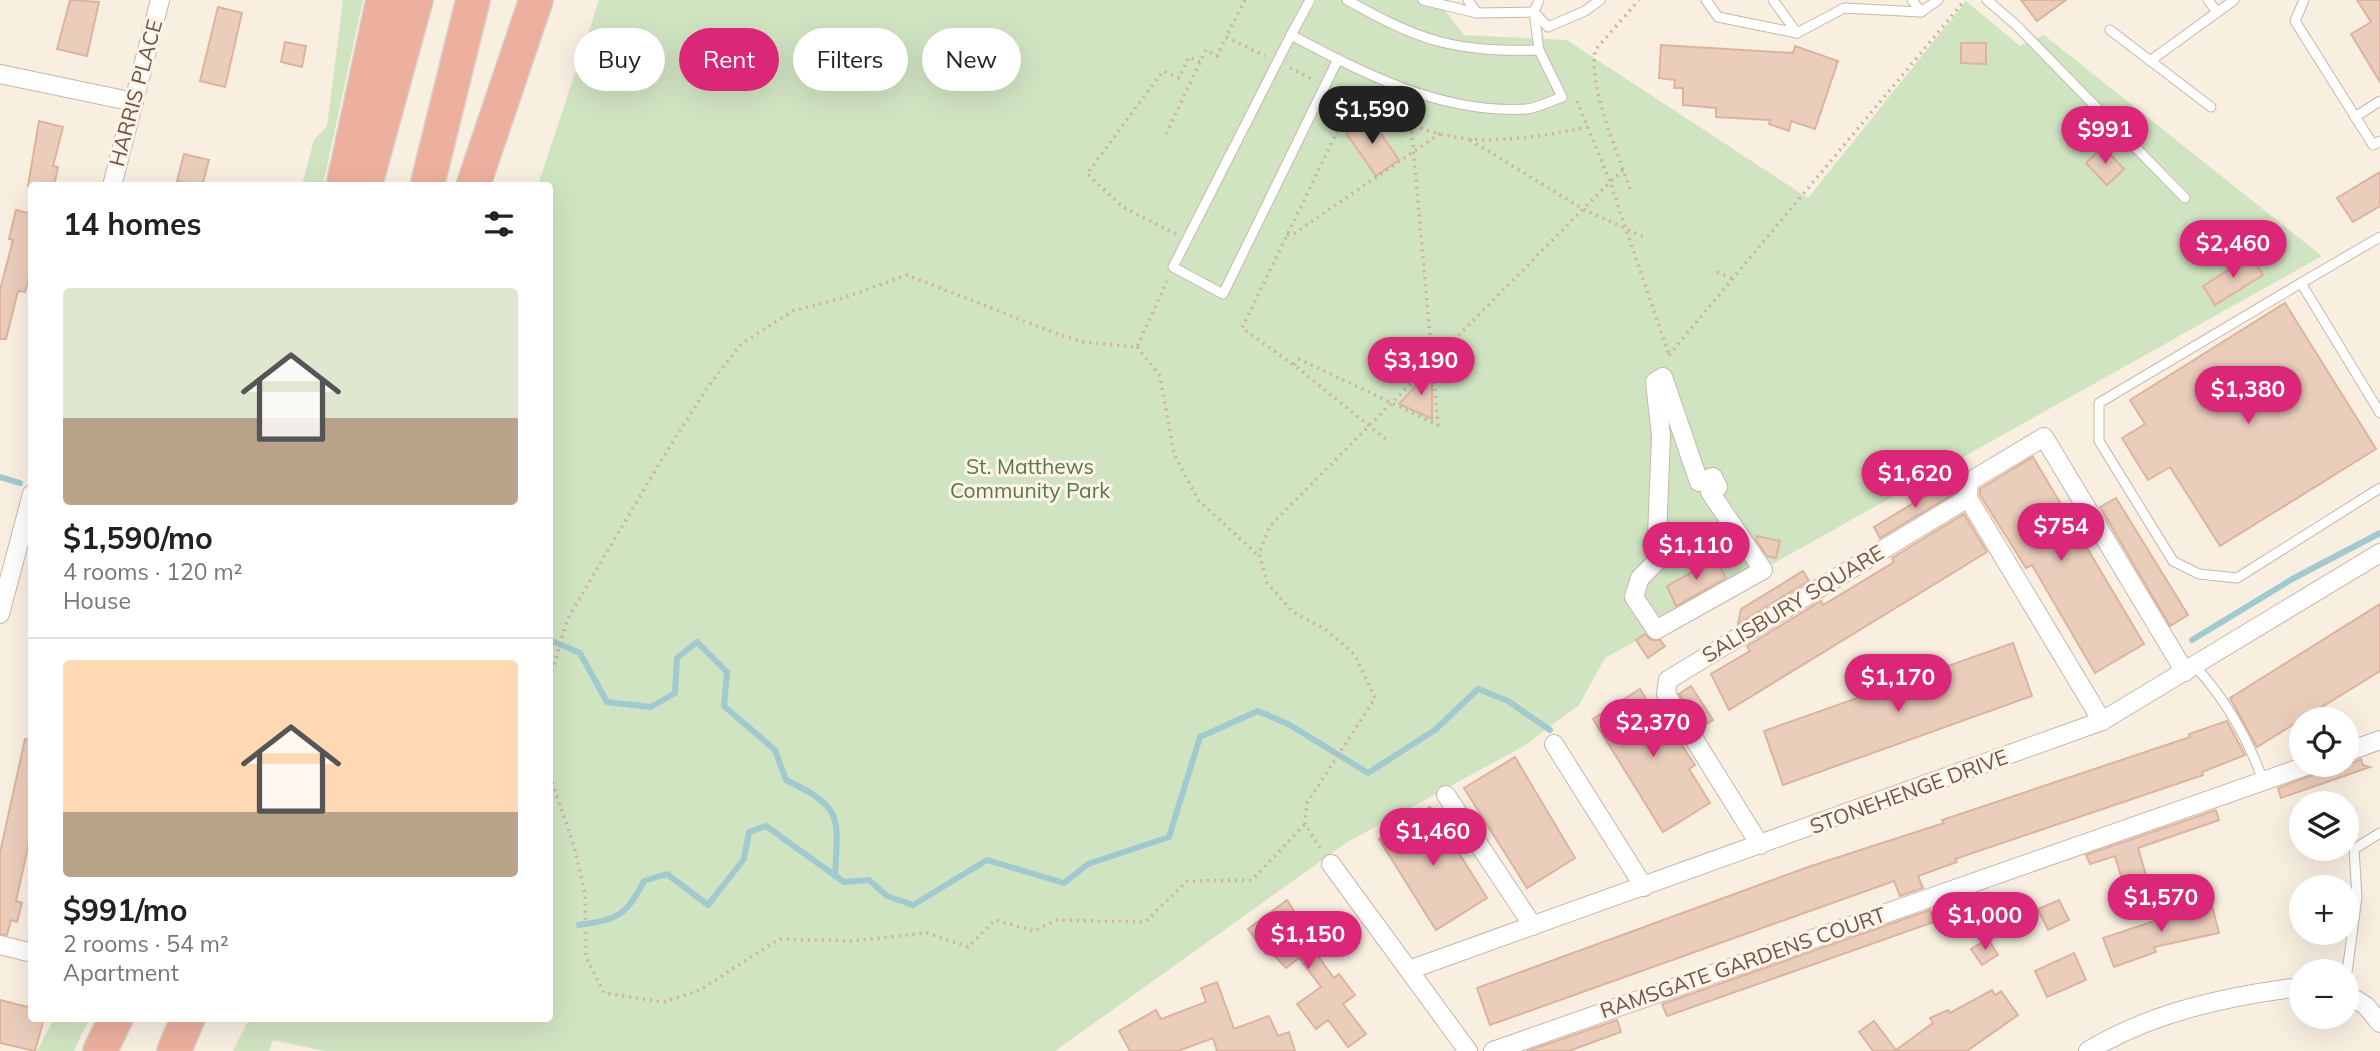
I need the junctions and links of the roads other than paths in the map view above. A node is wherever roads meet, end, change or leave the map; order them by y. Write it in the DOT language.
graph roads {
  1 [pos="160,0"];
  2 [pos="383,0"];
  3 [pos="416,0"];
  4 [pos="473,0"];
  5 [pos="536,0"];
  6 [pos="1310,0"];
  7 [pos="1347,0"];
  8 [pos="1423,0"];
  9 [pos="1468,0"];
  10 [pos="1539,0"];
  11 [pos="1601,0"];
  12 [pos="1706,0"];
  13 [pos="1773,0"];
  14 [pos="1912,0"];
  15 [pos="1938,0"];
  16 [pos="1987,0"];
  17 [pos="2208,0"];
  18 [pos="2234,0"];
  19 [pos="2304,0"];
  20 [pos="1841,4"];
  21 [pos="1534,12"];
  22 [pos="1921,12"];
  23 [pos="2217,12"];
  24 [pos="1477,13"];
  25 [pos="2110,30"];
  26 [pos="1797,33"];
  27 [pos="1291,35"];
  28 [pos="1539,50"];
  29 [pos="1338,59"];
  30 [pos="2150,61"];
  31 [pos="0,74"];
  32 [pos="2380,101"];
  33 [pos="134,102"];
  34 [pos="2211,107"];
  35 [pos="2355,117"];
  36 [pos="2380,141"];
  37 [pos="113,182"];
  38 [pos="344,182"];
  39 [pos="366,182"];
  40 [pos="428,182"];
  41 [pos="474,182"];
  42 [pos="2185,198"];
  43 [pos="2380,237"];
  44 [pos="2301,283"];
  45 [pos="1660,379"];
  46 [pos="2380,413"];
  47 [pos="2380,488"];
  48 [pos="1968,498"];
  49 [pos="28,509"];
  50 [pos="2380,553"];
  51 [pos="0,614"];
  52 [pos="2190,669"];
  53 [pos="2102,721"];
  54 [pos="2380,740"];
  55 [pos="1554,744"];
  56 [pos="2359,748"];
  57 [pos="2289,772"];
  58 [pos="2263,781"];
  59 [pos="1446,795"];
  60 [pos="2380,833"];
  61 [pos="1760,845"];
  62 [pos="1327,858"];
  63 [pos="1644,887"];
  64 [pos="1533,926"];
  65 [pos="0,945"];
  66 [pos="28,952"];
  67 [pos="2349,959"];
  68 [pos="1409,970"];
  69 [pos="2289,989"];
  70 [pos="2359,1001"];
  71 [pos="114,1022"];
  72 [pos="186,1022"];
  73 [pos="2380,1023"];
  74 [pos="100,1051"];
  75 [pos="174,1051"];
  76 [pos="1468,1051"];
  77 [pos="1493,1051"];
  78 [pos="2088,1051"];
  1 -- 33 [label="street, HARRIS PLACE"];
  2 -- 38 [label="highway"];
  3 -- 39 [label="highway"];
  4 -- 40 [label="highway"];
  5 -- 41 [label="highway"];
  6 -- 27 [label="lane"];
  7 -- 28 [label="lane"];
  8 -- 24 [label="lane"];
  9 -- 24 [label="lane"];
  10 -- 21 [label="lane"];
  11 -- 21 [label="lane"];
  12 -- 26 [label="lane"];
  13 -- 26 [label="lane"];
  14 -- 22 [label="lane"];
  15 -- 22 [label="lane"];
  16 -- 42 [label="lane"];
  17 -- 23 [label="lane"];
  18 -- 23 [label="lane"];
  19 -- 35 [label="lane"];
  20 -- 22 [label="lane"];
  20 -- 26 [label="lane"];
  21 -- 24 [label="lane"];
  21 -- 28 [label="lane"];
  23 -- 30 [label="lane"];
  25 -- 30 [label="lane"];
  27 -- 29 [label="lane"];
  27 -- 29 [label="lane"];
  28 -- 29 [label="lane"];
  30 -- 34 [label="lane"];
  31 -- 33 [label="street"];
  32 -- 35 [label="lane"];
  33 -- 37 [label="street, HARRIS PLACE"];
  35 -- 36 [label="lane"];
  43 -- 44 [label="lane"];
  44 -- 46 [label="lane"];
  44 -- 47 [label="lane"];
  45 -- 45 [label="street"];
  48 -- 52 [label="street"];
  48 -- 53 [label="street"];
  48 -- 61 [label="street, SALISBURY SQUARE"];
  49 -- 51 [label="street"];
  50 -- 52 [label="street, STONEHENGE DRIVE"];
  52 -- 53 [label="street, STONEHENGE DRIVE"];
  52 -- 58 [label="lane"];
  53 -- 61 [label="street, STONEHENGE DRIVE"];
  54 -- 56 [label="street"];
  55 -- 63 [label="street"];
  57 -- 58 [label="street, RAMSGATE GARDENS COURT"];
  58 -- 77 [label="street, RAMSGATE GARDENS COURT"];
  59 -- 64 [label="street"];
  60 -- 67 [label="lane"];
  61 -- 63 [label="street, STONEHENGE DRIVE"];
  62 -- 68 [label="street"];
  63 -- 64 [label="street, STONEHENGE DRIVE"];
  64 -- 68 [label="street, STONEHENGE DRIVE"];
  65 -- 66 [label="street"];
  68 -- 76 [label="street"];
  69 -- 78 [label="street"];
  70 -- 73 [label="street"];
  71 -- 74 [label="highway"];
  72 -- 75 [label="highway"];
}
